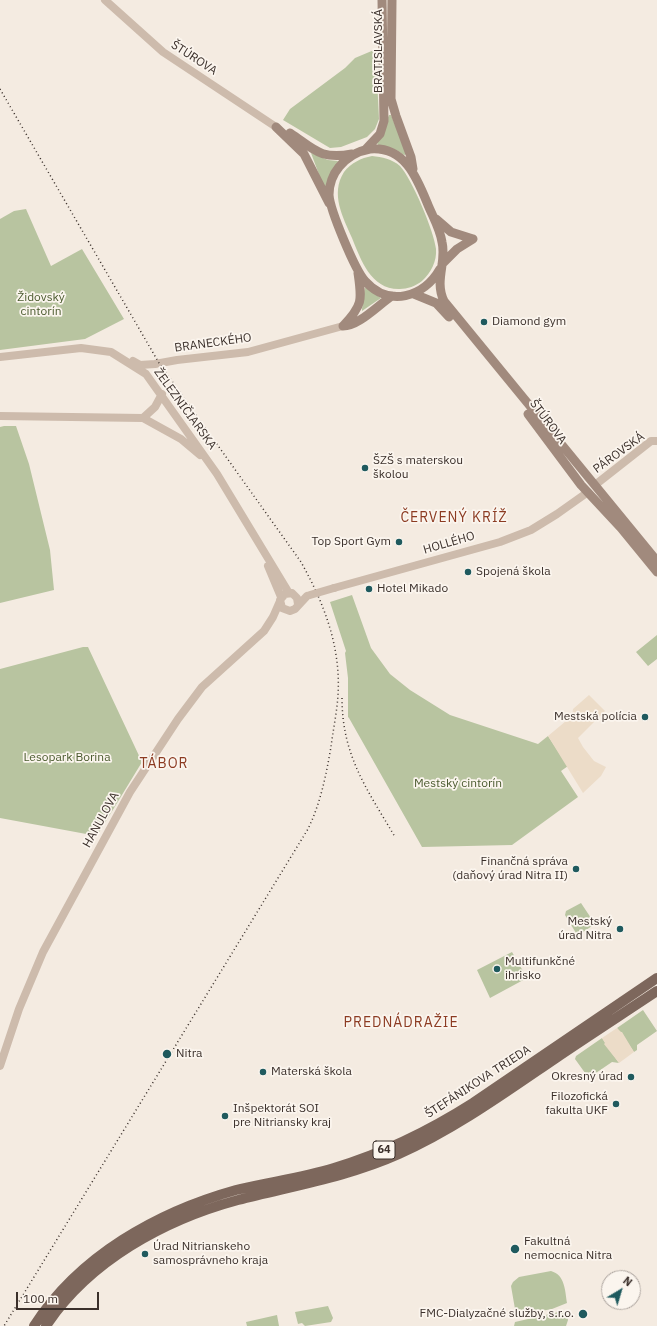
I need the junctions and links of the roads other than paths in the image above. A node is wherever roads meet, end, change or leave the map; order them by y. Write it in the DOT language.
graph roads {
  1 [pos="105,0"];
  2 [pos="382,0"];
  3 [pos="391,3"];
  4 [pos="276,127"];
  5 [pos="365,150"];
  6 [pos="355,153"];
  7 [pos="413,171"];
  8 [pos="332,208"];
  9 [pos="433,215"];
  10 [pos="441,267"];
  11 [pos="358,271"];
  12 [pos="414,294"];
  13 [pos="392,296"];
  14 [pos="430,301"];
  15 [pos="378,304"];
  16 [pos="343,326"];
  17 [pos="110,352"];
  18 [pos="0,357"];
  19 [pos="155,364"];
  20 [pos="155,386"];
  21 [pos="162,394"];
  22 [pos="0,416"];
  23 [pos="143,418"];
  24 [pos="657,441"];
  25 [pos="217,474"];
  26 [pos="596,485"];
  27 [pos="588,492"];
  28 [pos="256,537"];
  29 [pos="657,561"];
  30 [pos="657,572"];
  31 [pos="292,594"];
  32 [pos="309,596"];
  33 [pos="281,599"];
  34 [pos="298,604"];
  35 [pos="284,610"];
  36 [pos="273,617"];
  37 [pos="657,978"];
  38 [pos="639,990"];
  39 [pos="657,991"];
  40 [pos="646,999"];
  41 [pos="613,1013"];
  42 [pos="0,1066"];
  43 [pos="163,1223"];
  44 [pos="34,1326"];
  45 [pos="46,1326"];
  1 -- 4 [label="street, ŠTÚROVA"];
  2 -- 5 [label="main road, BRATISLAVSKÁ"];
  3 -- 7 [label="main road, BRATISLAVSKÁ"];
  4 -- 6 [label="main road"];
  4 -- 8 [label="main road"];
  5 -- 6 [label="main road, ŠTÚROVA"];
  5 -- 7 [label="main road, ŠTÚROVA"];
  6 -- 8 [label="main road, ŠTÚROVA"];
  7 -- 9 [label="main road, ŠTÚROVA"];
  8 -- 11 [label="main road, ŠTÚROVA"];
  9 -- 10 [label="main road, ŠTÚROVA"];
  9 -- 10 [label="main road"];
  10 -- 12 [label="main road, ŠTÚROVA"];
  10 -- 26 [label="main road, ŠTÚROVA"];
  11 -- 13 [label="main road, ŠTÚROVA"];
  11 -- 16 [label="main road"];
  12 -- 13 [label="main road, ŠTÚROVA"];
  12 -- 14 [label="main road, ŠTÚROVA"];
  13 -- 15 [label="main road"];
  14 -- 15 [label="main road"];
  14 -- 27 [label="main road, ŠTÚROVA"];
  15 -- 16 [label="main road"];
  16 -- 19 [label="street, BRANECKÉHO"];
  17 -- 18 [label="street"];
  17 -- 19 [label="street, BRANECKÉHO"];
  17 -- 20 [label="street, ŽELEZNIČIARSKA"];
  19 -- 20 [label="street"];
  20 -- 21 [label="street, ŽELEZNIČIARSKA"];
  21 -- 23 [label="street"];
  21 -- 25 [label="street, ŽELEZNIČIARSKA"];
  22 -- 23 [label="street"];
  23 -- 25 [label="street, ŽELEZNIČIARSKA"];
  24 -- 26 [label="street, PÁROVSKÁ"];
  25 -- 28 [label="street, ŽELEZNIČIARSKA"];
  26 -- 27 [label="main road"];
  26 -- 29 [label="main road, ŠTÚROVA"];
  27 -- 30 [label="main road, ŠTÚROVA"];
  27 -- 32 [label="street, HOLLÉHO, bridge"];
  28 -- 31 [label="street, ŽELEZNIČIARSKA"];
  28 -- 33 [label="street, ŽELEZNIČIARSKA"];
  31 -- 32 [label="street, HOLLÉHO"];
  31 -- 33 [label="street"];
  31 -- 34 [label="street"];
  32 -- 34 [label="street, HOLLÉHO"];
  33 -- 35 [label="street"];
  33 -- 36 [label="street, HANULOVA"];
  34 -- 35 [label="street"];
  35 -- 36 [label="street, HANULOVA"];
  36 -- 42 [label="street, HANULOVA"];
  37 -- 38 [label="main road, ŠTEFÁNIKOVA TRIEDA / 64"];
  38 -- 40 [label="main road"];
  38 -- 41 [label="main road, ŠTEFÁNIKOVA TRIEDA / 64"];
  39 -- 40 [label="main road, ŠTEFÁNIKOVA TRIEDA / 64"];
  40 -- 41 [label="main road, ŠTEFÁNIKOVA TRIEDA / 64"];
  41 -- 43 [label="main road, ŠTEFÁNIKOVA TRIEDA / 64"];
  43 -- 44 [label="main road, 64"];
  43 -- 45 [label="main road, 64"];
}
